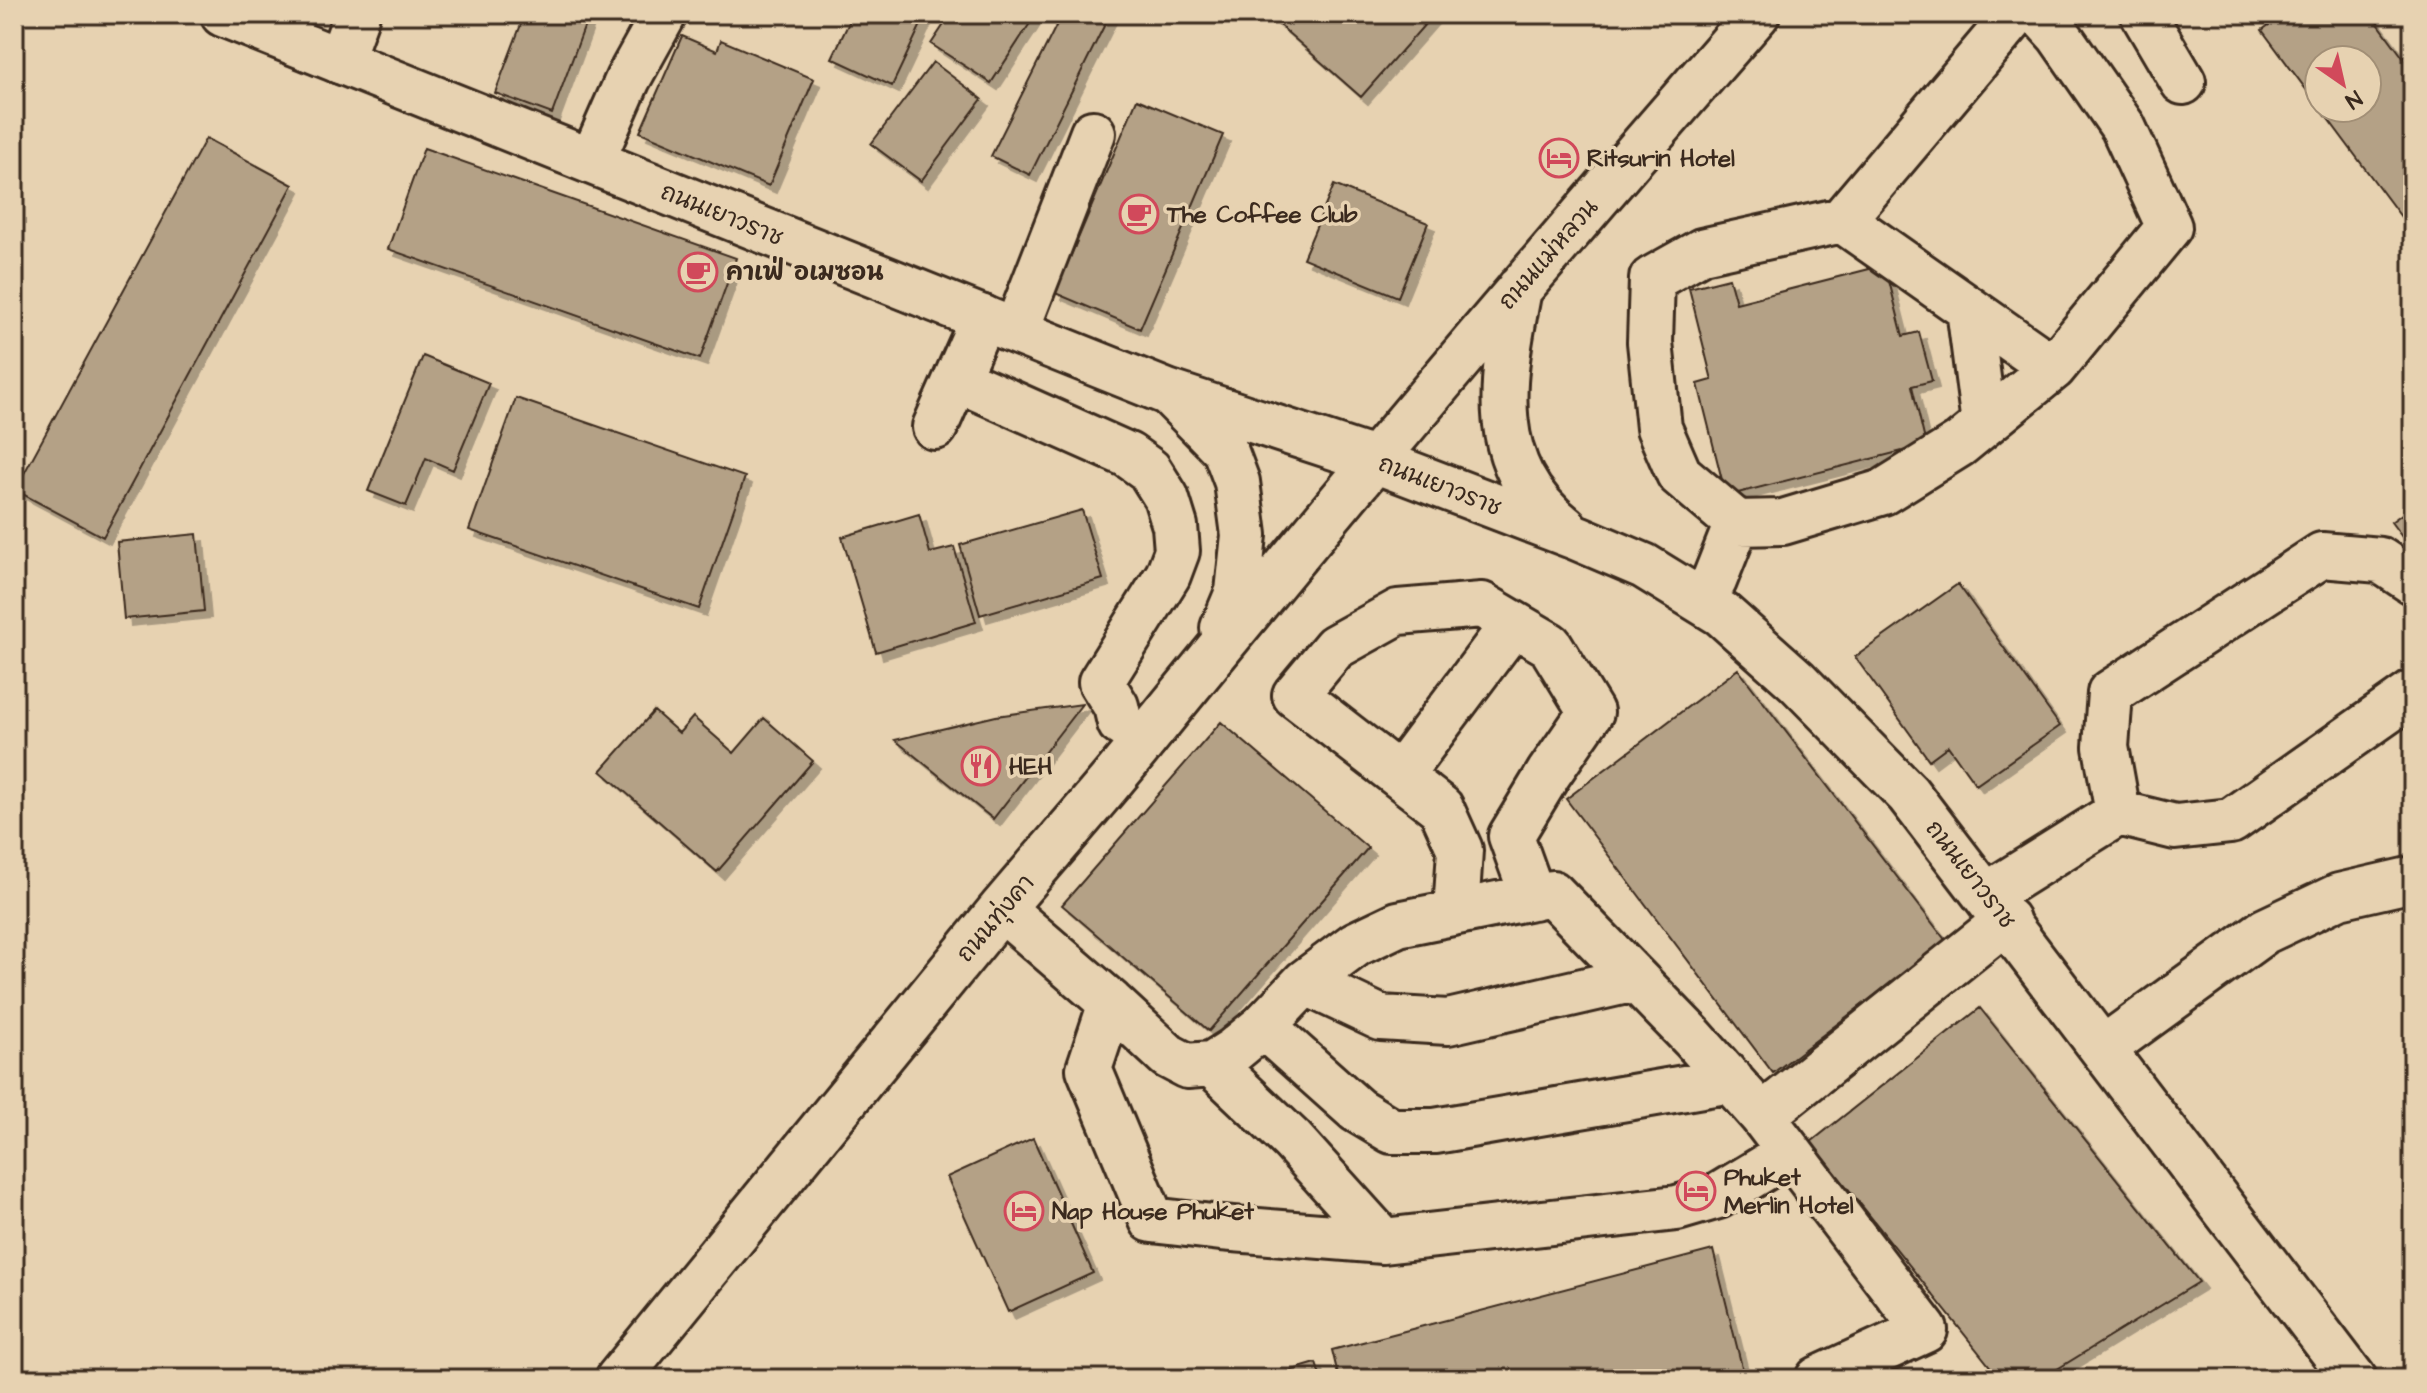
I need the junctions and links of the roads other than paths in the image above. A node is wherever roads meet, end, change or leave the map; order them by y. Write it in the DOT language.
graph roads {
  1 [pos="223,14"];
  2 [pos="357,14"];
  3 [pos="664,14"];
  4 [pos="1757,14"];
  5 [pos="2016,14"];
  6 [pos="2040,14"];
  7 [pos="2143,14"];
  8 [pos="340,61"];
  9 [pos="2183,82"];
  10 [pos="1093,133"];
  11 [pos="592,161"];
  12 [pos="1842,220"];
  13 [pos="1519,287"];
  14 [pos="1969,309"];
  15 [pos="999,324"];
  16 [pos="2053,368"];
  17 [pos="957,379"];
  18 [pos="1167,392"];
  19 [pos="1984,424"];
  20 [pos="935,427"];
  21 [pos="1374,460"];
  22 [pos="1737,523"];
  23 [pos="1578,538"];
  24 [pos="2413,582"];
  25 [pos="1699,599"];
  26 [pos="1513,624"];
  27 [pos="1212,654"];
  28 [pos="2413,693"];
  29 [pos="1145,739"];
  30 [pos="1400,775"];
  31 [pos="2118,813"];
  32 [pos="2413,879"];
  33 [pos="1533,897"];
  34 [pos="1997,908"];
  35 [pos="1002,909"];
  36 [pos="1456,912"];
  37 [pos="1635,979"];
  38 [pos="1305,982"];
  39 [pos="1111,1003"];
  40 [pos="1263,1026"];
  41 [pos="2104,1048"];
  42 [pos="1212,1064"];
  43 [pos="1731,1080"];
  44 [pos="1762,1116"];
  45 [pos="1789,1153"];
  46 [pos="1383,1241"];
  47 [pos="618,1379"];
  48 [pos="1818,1379"];
  49 [pos="2354,1379"];
  1 -- 8 [label="main road, ถนนเยาวราช"];
  2 -- 8 [label="main road"];
  3 -- 11 [label="main road"];
  4 -- 13 [label="main road, ถนนแม่หลวน"];
  5 -- 12 [label="main road"];
  6 -- 16 [label="main road"];
  7 -- 9 [label="main road"];
  8 -- 11 [label="main road, ถนนเยาวราช"];
  10 -- 15 [label="main road"];
  11 -- 15 [label="main road, ถนนเยาวราช"];
  12 -- 14 [label="main road"];
  12 -- 22 [label="main road"];
  13 -- 21 [label="main road, ถนนแม่หลวน"];
  13 -- 23 [label="main road"];
  14 -- 16 [label="main road"];
  14 -- 19 [label="main road"];
  15 -- 17 [label="main road"];
  15 -- 18 [label="main road, ถนนเยาวราช"];
  16 -- 19 [label="main road"];
  17 -- 20 [label="main road"];
  17 -- 29 [label="main road"];
  18 -- 21 [label="main road, ถนนเยาวราช"];
  18 -- 27 [label="main road"];
  19 -- 22 [label="main road"];
  21 -- 23 [label="main road, ถนนเยาวราช"];
  21 -- 27 [label="main road, ถนนทุ่งคา"];
  22 -- 25 [label="main road"];
  23 -- 25 [label="main road, ถนนเยาวราช"];
  24 -- 31 [label="main road"];
  25 -- 34 [label="main road, ถนนเยาวราช"];
  26 -- 30 [label="main road"];
  26 -- 30 [label="main road"];
  26 -- 33 [label="main road"];
  27 -- 29 [label="main road, ถนนทุ่งคา"];
  28 -- 31 [label="main road"];
  29 -- 35 [label="main road, ถนนทุ่งคา"];
  30 -- 36 [label="main road"];
  31 -- 34 [label="main road"];
  32 -- 41 [label="main road"];
  33 -- 36 [label="main road"];
  33 -- 37 [label="main road"];
  34 -- 41 [label="main road, ถนนเยาวราช"];
  34 -- 44 [label="main road"];
  35 -- 39 [label="main road"];
  35 -- 47 [label="main road, ถนนทุ่งคา"];
  36 -- 38 [label="main road"];
  37 -- 38 [label="main road"];
  37 -- 43 [label="main road"];
  38 -- 40 [label="main road"];
  39 -- 42 [label="main road"];
  39 -- 46 [label="main road"];
  40 -- 42 [label="main road"];
  40 -- 43 [label="main road"];
  41 -- 49 [label="main road, ถนนเยาวราช"];
  42 -- 46 [label="main road"];
  43 -- 44 [label="main road"];
  44 -- 45 [label="main road"];
  45 -- 46 [label="main road"];
  45 -- 48 [label="main road"];
}
